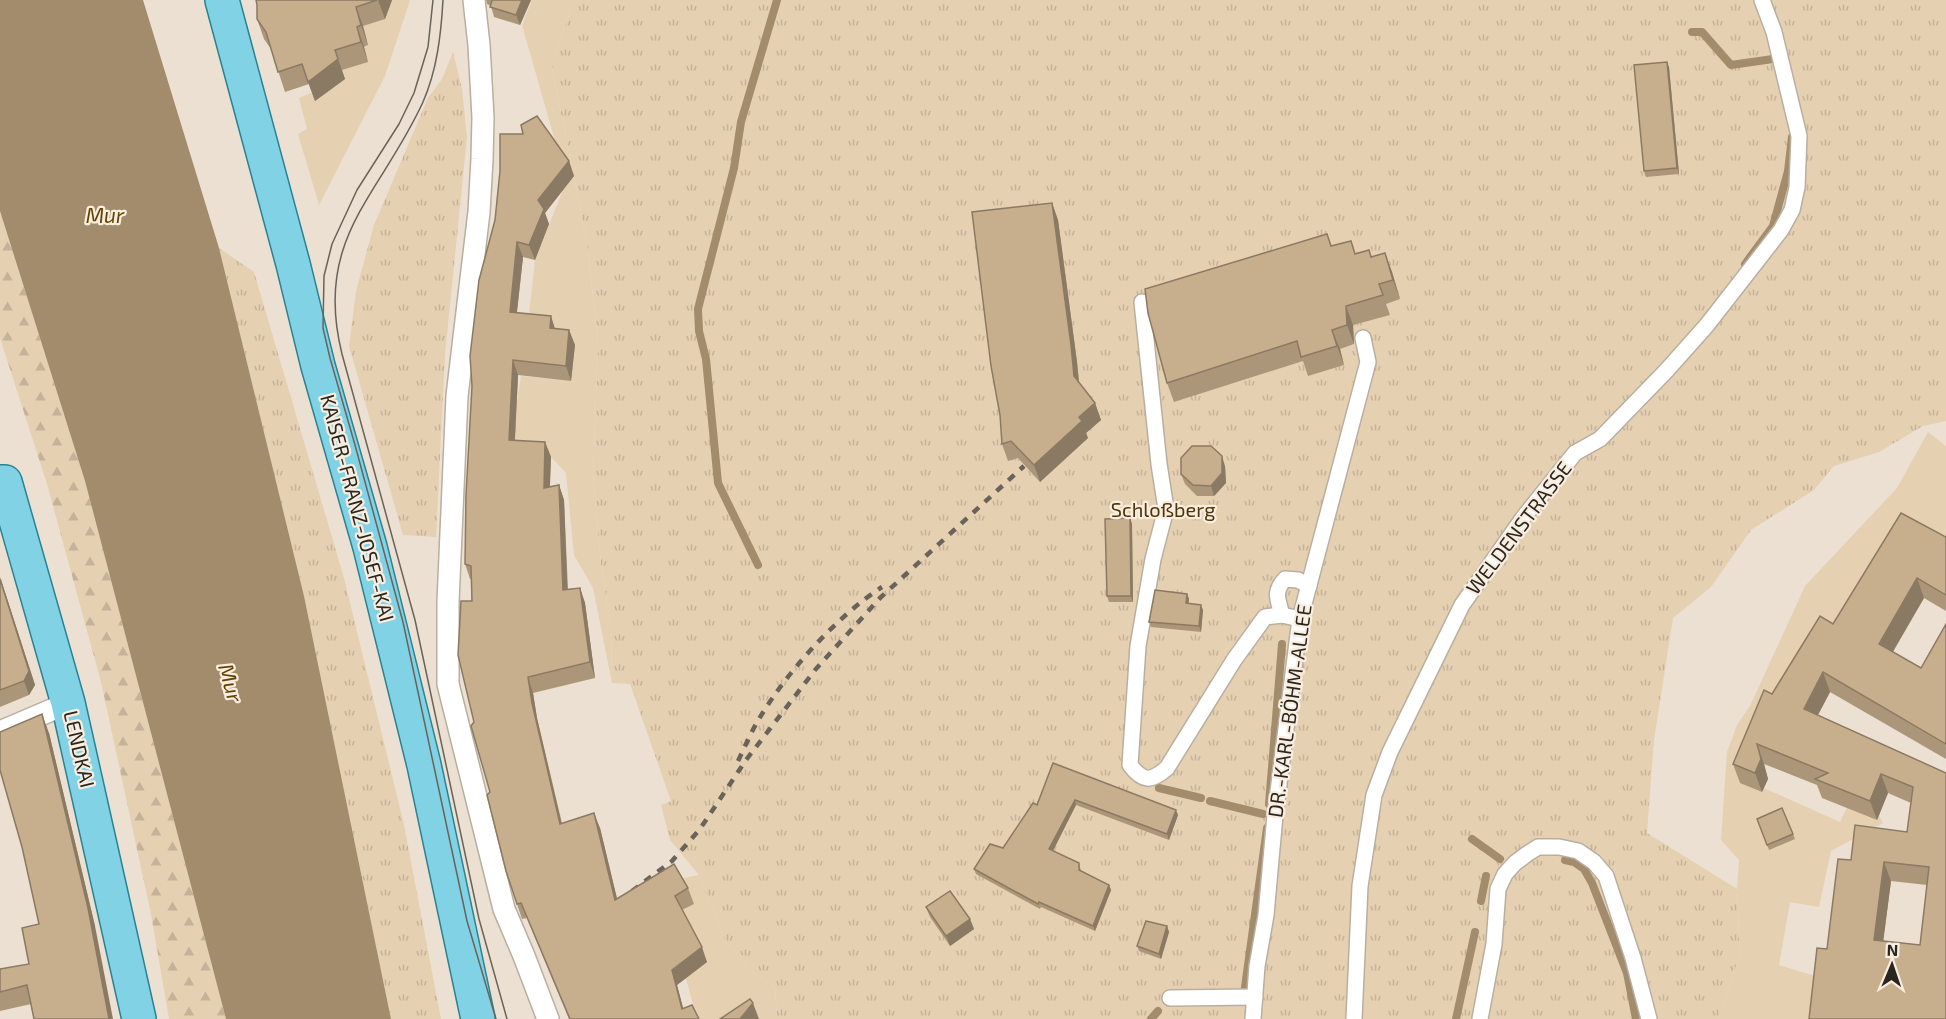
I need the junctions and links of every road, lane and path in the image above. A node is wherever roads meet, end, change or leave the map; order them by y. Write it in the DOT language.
graph roads {
  1 [pos="222,0"];
  2 [pos="474,0"];
  3 [pos="1762,0"];
  4 [pos="1142,302"];
  5 [pos="1363,338"];
  6 [pos="2,482"];
  7 [pos="1309,585"];
  8 [pos="1282,615"];
  9 [pos="1300,620"];
  10 [pos="68,702"];
  11 [pos="0,732"];
  12 [pos="1256,997"];
  13 [pos="1170,998"];
  14 [pos="140,1019"];
  15 [pos="478,1019"];
  16 [pos="548,1019"];
  17 [pos="1253,1019"];
  18 [pos="1354,1019"];
  19 [pos="1480,1019"];
  20 [pos="1649,1019"];
  1 -- 15 [label="main road, KAISER-FRANZ-JOSEF-KAI"];
  2 -- 16 [label="street"];
  3 -- 18 [label="street, WELDENSTRASSE"];
  4 -- 8 [label="street"];
  5 -- 7 [label="street, DR.-KARL-BÖHM-ALLEE"];
  6 -- 10 [label="main road, LENDKAI"];
  7 -- 8 [label="street"];
  7 -- 9 [label="street, DR.-KARL-BÖHM-ALLEE"];
  8 -- 9 [label="street"];
  9 -- 12 [label="street, DR.-KARL-BÖHM-ALLEE"];
  10 -- 11 [label="street"];
  10 -- 14 [label="main road, LENDKAI"];
  12 -- 13 [label="street"];
  12 -- 17 [label="street, DR.-KARL-BÖHM-ALLEE"];
  19 -- 20 [label="street"];
}
